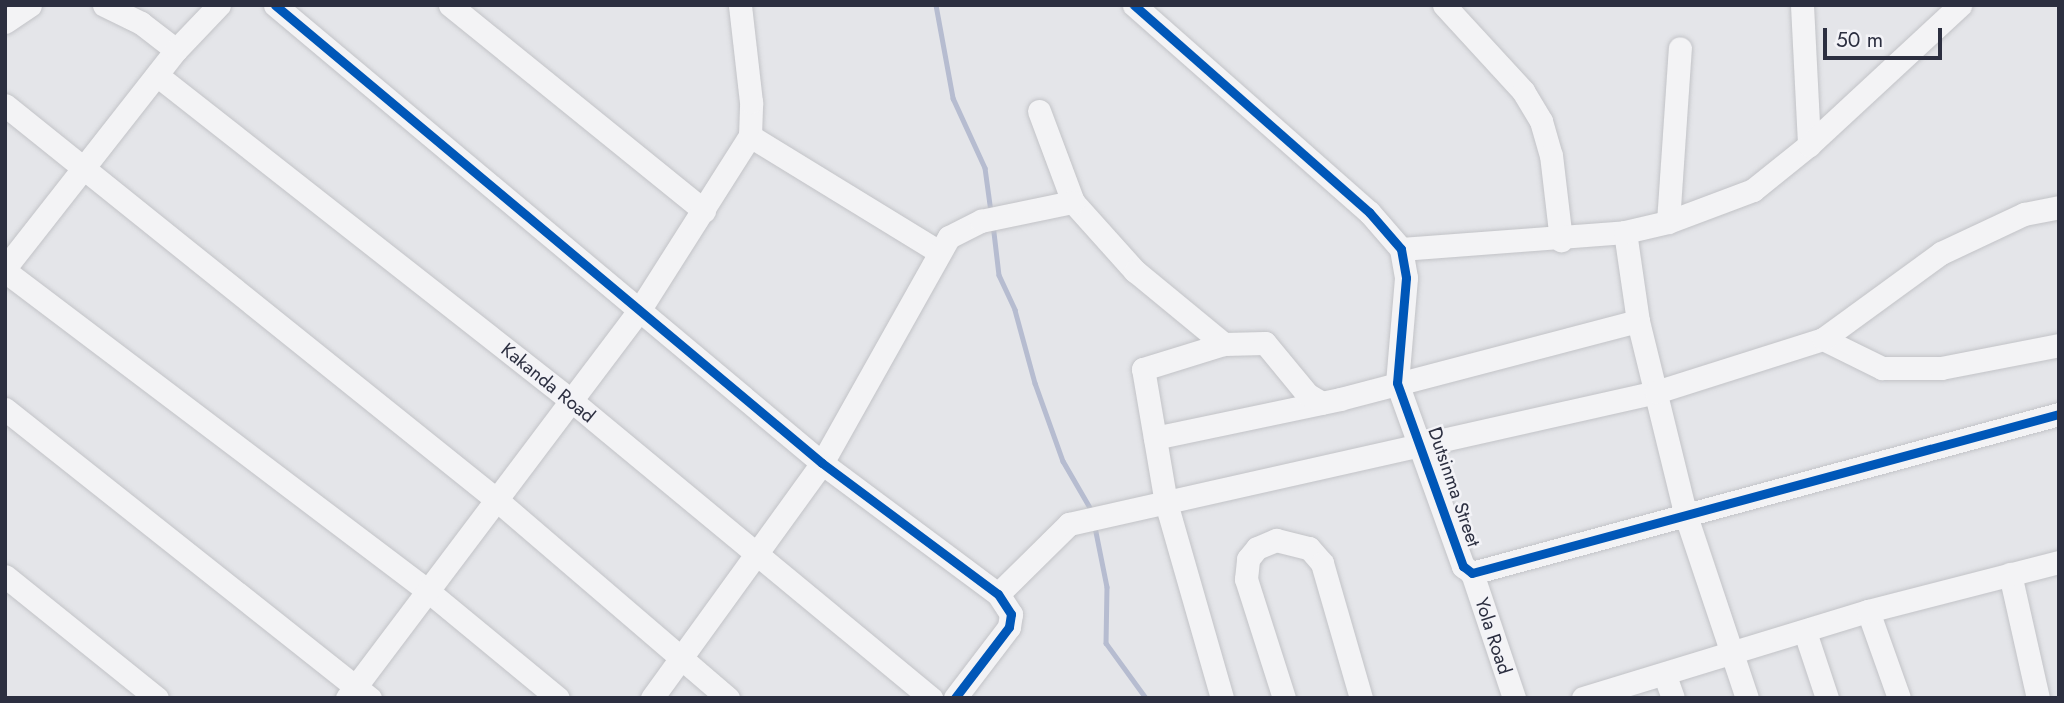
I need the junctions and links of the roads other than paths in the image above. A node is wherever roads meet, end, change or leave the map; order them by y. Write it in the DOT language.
graph roads {
  1 [pos="30,5"];
  2 [pos="104,5"];
  3 [pos="219,5"];
  4 [pos="275,5"];
  5 [pos="450,5"];
  6 [pos="740,5"];
  7 [pos="1134,5"];
  8 [pos="1444,5"];
  9 [pos="1802,5"];
  10 [pos="1960,5"];
  11 [pos="5,22"];
  12 [pos="1680,48"];
  13 [pos="176,50"];
  14 [pos="158,76"];
  15 [pos="5,105"];
  16 [pos="1039,111"];
  17 [pos="750,136"];
  18 [pos="1809,145"];
  19 [pos="84,166"];
  20 [pos="1073,202"];
  21 [pos="2059,207"];
  22 [pos="704,211"];
  23 [pos="1668,222"];
  24 [pos="1625,232"];
  25 [pos="1561,240"];
  26 [pos="1401,249"];
  27 [pos="939,252"];
  28 [pos="5,270"];
  29 [pos="640,309"];
  30 [pos="1638,321"];
  31 [pos="1823,339"];
  32 [pos="1224,344"];
  33 [pos="2059,345"];
  34 [pos="1397,383"];
  35 [pos="1656,392"];
  36 [pos="573,402"];
  37 [pos="1322,403"];
  38 [pos="5,409"];
  39 [pos="2059,414"];
  40 [pos="1155,438"];
  41 [pos="1421,442"];
  42 [pos="822,463"];
  43 [pos="498,500"];
  44 [pos="1166,503"];
  45 [pos="1685,513"];
  46 [pos="755,554"];
  47 [pos="2059,562"];
  48 [pos="1472,573"];
  49 [pos="2011,574"];
  50 [pos="5,576"];
  51 [pos="428,591"];
  52 [pos="998,594"];
  53 [pos="1868,611"];
  54 [pos="1805,632"];
  55 [pos="1731,654"];
  56 [pos="680,661"];
  57 [pos="1665,676"];
  58 [pos="358,694"];
  59 [pos="1509,697"];
  60 [pos="157,698"];
  61 [pos="558,698"];
  62 [pos="652,698"];
  63 [pos="728,698"];
  64 [pos="931,698"];
  65 [pos="955,698"];
  66 [pos="1222,698"];
  67 [pos="1284,698"];
  68 [pos="1361,698"];
  69 [pos="1583,698"];
  70 [pos="1673,698"];
  71 [pos="1747,698"];
  72 [pos="1827,698"];
  73 [pos="1899,698"];
  74 [pos="2038,698"];
  1 -- 11 [label="street"];
  2 -- 13 [label="street"];
  3 -- 13 [label="street"];
  4 -- 29 [label="street"];
  5 -- 22 [label="street"];
  6 -- 17 [label="street"];
  7 -- 26 [label="street"];
  8 -- 25 [label="street"];
  9 -- 18 [label="street"];
  10 -- 18 [label="street"];
  12 -- 23 [label="street"];
  13 -- 14 [label="street"];
  14 -- 19 [label="street"];
  14 -- 36 [label="street, Kakanda Road"];
  15 -- 19 [label="street"];
  16 -- 20 [label="street"];
  17 -- 22 [label="street"];
  17 -- 27 [label="street"];
  18 -- 23 [label="street"];
  19 -- 28 [label="street"];
  19 -- 43 [label="street"];
  20 -- 27 [label="street"];
  20 -- 32 [label="street"];
  21 -- 31 [label="street"];
  22 -- 29 [label="street"];
  23 -- 24 [label="street"];
  24 -- 25 [label="street"];
  24 -- 30 [label="street"];
  25 -- 26 [label="street"];
  26 -- 34 [label="street, Dutsinma Street"];
  27 -- 42 [label="street"];
  28 -- 51 [label="street"];
  29 -- 36 [label="street"];
  29 -- 42 [label="street"];
  30 -- 34 [label="street"];
  30 -- 35 [label="street"];
  31 -- 33 [label="street"];
  31 -- 35 [label="street"];
  32 -- 37 [label="street"];
  32 -- 40 [label="street"];
  34 -- 37 [label="street"];
  34 -- 41 [label="street, Dutsinma Street"];
  35 -- 41 [label="street"];
  35 -- 45 [label="street"];
  36 -- 43 [label="street"];
  36 -- 46 [label="street, Kakanda Road"];
  37 -- 40 [label="street"];
  38 -- 58 [label="street"];
  39 -- 45 [label="street, Dutsinma Street"];
  40 -- 44 [label="street"];
  41 -- 44 [label="street"];
  41 -- 48 [label="street, Dutsinma Street"];
  42 -- 46 [label="street"];
  42 -- 52 [label="street"];
  43 -- 51 [label="street"];
  43 -- 56 [label="street"];
  44 -- 52 [label="street"];
  44 -- 66 [label="street"];
  45 -- 48 [label="street, Dutsinma Street"];
  45 -- 55 [label="street"];
  46 -- 56 [label="street"];
  46 -- 64 [label="street, Kakanda Road"];
  47 -- 49 [label="street"];
  48 -- 59 [label="street, Yola Road"];
  49 -- 53 [label="street"];
  49 -- 74 [label="street"];
  50 -- 60 [label="street"];
  51 -- 58 [label="street"];
  51 -- 61 [label="street"];
  52 -- 65 [label="street"];
  53 -- 54 [label="street"];
  53 -- 73 [label="street"];
  54 -- 55 [label="street"];
  54 -- 72 [label="street"];
  55 -- 57 [label="street"];
  55 -- 71 [label="street"];
  56 -- 62 [label="street"];
  56 -- 63 [label="street"];
  57 -- 69 [label="street"];
  57 -- 70 [label="street"];
  67 -- 68 [label="street"];
}
